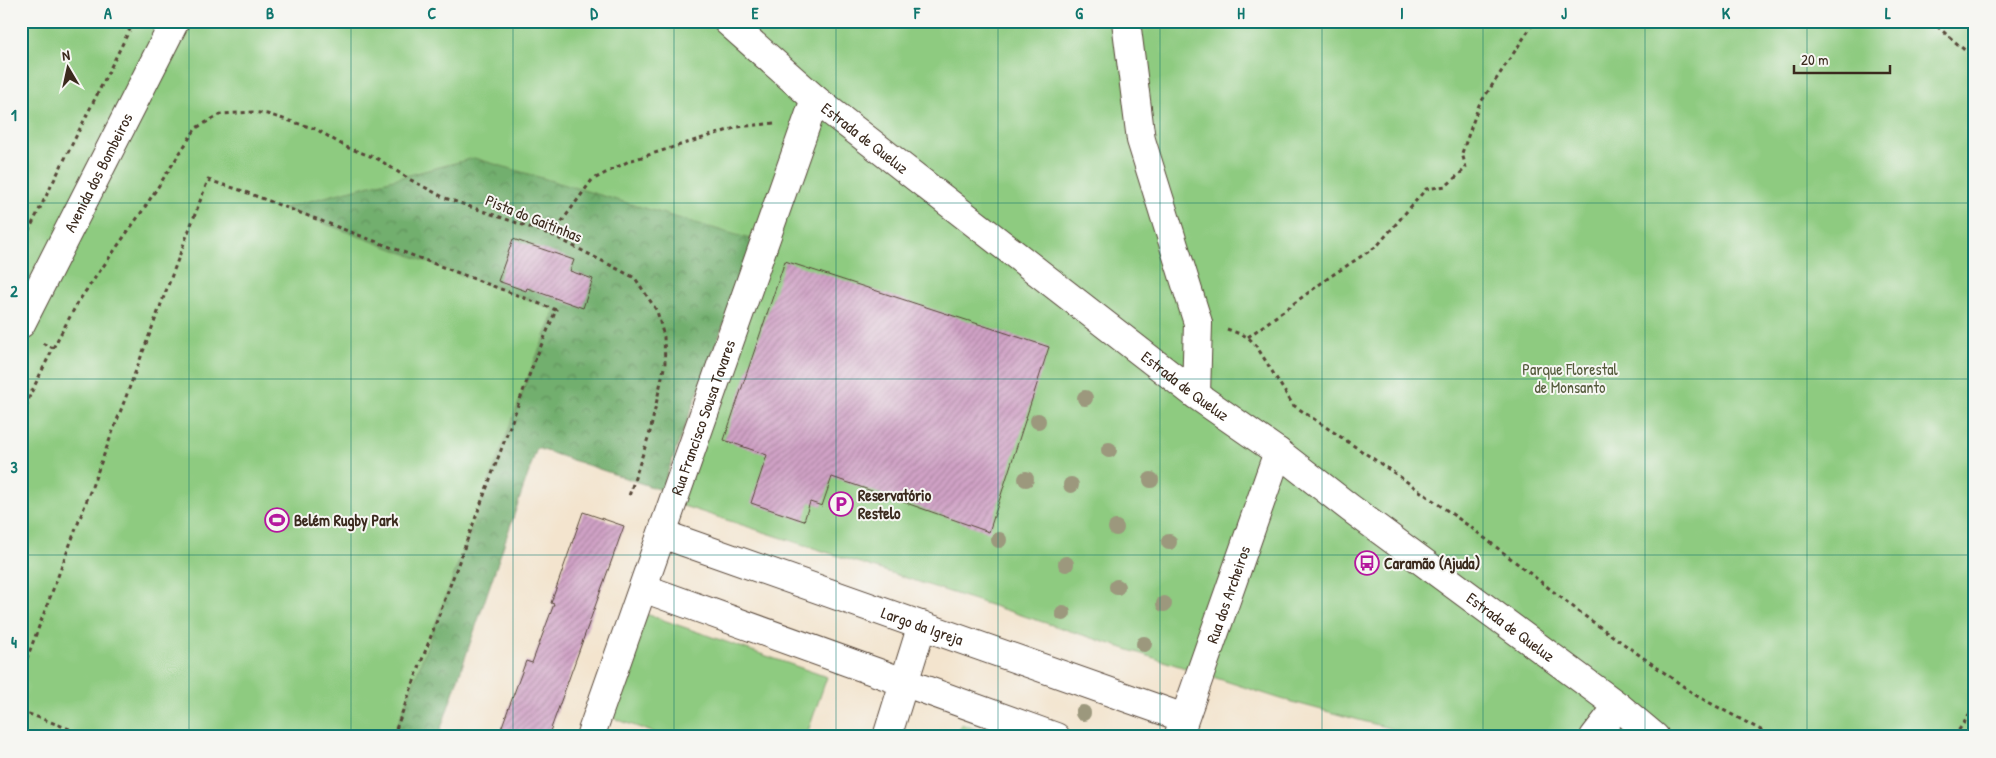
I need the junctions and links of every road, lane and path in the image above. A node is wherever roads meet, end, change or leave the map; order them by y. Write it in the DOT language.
graph roads {
  1 [pos="134,21"];
  2 [pos="175,21"];
  3 [pos="727,21"];
  4 [pos="1126,21"];
  5 [pos="1535,21"];
  6 [pos="1931,21"];
  7 [pos="1975,59"];
  8 [pos="812,109"];
  9 [pos="552,235"];
  10 [pos="21,246"];
  11 [pos="1198,323"];
  12 [pos="29,332"];
  13 [pos="1248,337"];
  14 [pos="53,348"];
  15 [pos="1196,395"];
  16 [pos="21,422"];
  17 [pos="1278,452"];
  18 [pos="629,496"];
  19 [pos="662,534"];
  20 [pos="642,588"];
  21 [pos="922,625"];
  22 [pos="21,674"];
  23 [pos="904,682"];
  24 [pos="1618,706"];
  25 [pos="1975,707"];
  26 [pos="21,711"];
  27 [pos="1181,727"];
  28 [pos="91,737"];
  29 [pos="394,737"];
  30 [pos="590,737"];
  31 [pos="887,737"];
  32 [pos="1056,737"];
  33 [pos="1594,737"];
  34 [pos="1655,737"];
  35 [pos="1774,737"];
  36 [pos="1954,737"];
  1 -- 10 [label="path"];
  2 -- 12 [label="street, Avenida dos Bombeiros"];
  3 -- 8 [label="street, Estrada de Queluz"];
  4 -- 11 [label="street"];
  5 -- 13 [label="path"];
  6 -- 7 [label="path"];
  8 -- 9 [label="path"];
  8 -- 15 [label="street, Estrada de Queluz"];
  8 -- 19 [label="street, Rua Francisco Sousa Tavares"];
  9 -- 14 [label="path, Pista do Gaitinhas"];
  9 -- 18 [label="path, Pista do Gaitinhas"];
  11 -- 13 [label="path"];
  11 -- 15 [label="street"];
  12 -- 14 [label="path"];
  13 -- 35 [label="path"];
  14 -- 16 [label="path, Pista do Gaitinhas"];
  15 -- 17 [label="street, Estrada de Queluz"];
  17 -- 24 [label="street, Estrada de Queluz"];
  17 -- 27 [label="street, Rua dos Archeiros"];
  19 -- 20 [label="street, Rua Francisco Sousa Tavares"];
  19 -- 21 [label="street, Largo da Igreja"];
  20 -- 23 [label="street"];
  20 -- 30 [label="street, Rua Francisco Sousa Tavares"];
  21 -- 23 [label="street"];
  21 -- 27 [label="street, Largo da Igreja"];
  22 -- 29 [label="path"];
  23 -- 31 [label="street"];
  23 -- 32 [label="street"];
  24 -- 33 [label="street"];
  24 -- 34 [label="street, Estrada de Queluz"];
  25 -- 36 [label="path"];
  26 -- 28 [label="path"];
}
